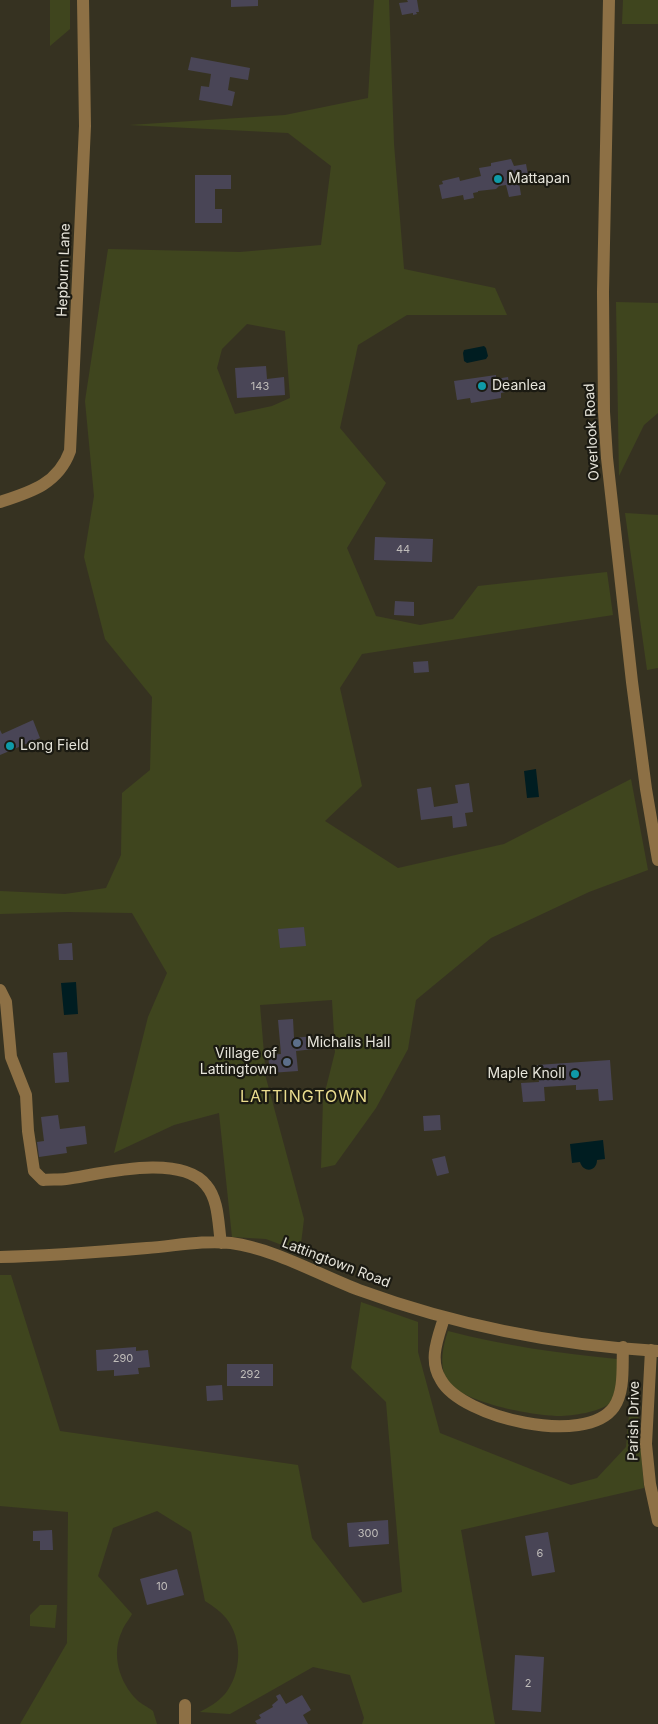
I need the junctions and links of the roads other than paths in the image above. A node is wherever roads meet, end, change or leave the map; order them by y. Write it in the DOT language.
graph roads {
  1 [pos="83,0"];
  2 [pos="609,0"];
  3 [pos="0,502"];
  4 [pos="658,860"];
  5 [pos="0,990"];
  6 [pos="221,1243"];
  7 [pos="0,1257"];
  8 [pos="444,1318"];
  9 [pos="623,1348"];
  10 [pos="656,1350"];
  11 [pos="658,1521"];
  12 [pos="186,1705"];
  13 [pos="185,1724"];
  1 -- 3 [label="street, Hepburn Lane"];
  2 -- 4 [label="street, Overlook Road"];
  5 -- 6 [label="street"];
  6 -- 7 [label="street, Lattingtown Road"];
  6 -- 8 [label="street, Lattingtown Road"];
  8 -- 9 [label="street, Lattingtown Road"];
  8 -- 9 [label="street"];
  9 -- 10 [label="street, Lattingtown Road"];
  10 -- 11 [label="street, Parish Drive"];
  12 -- 13 [label="street"];
}
